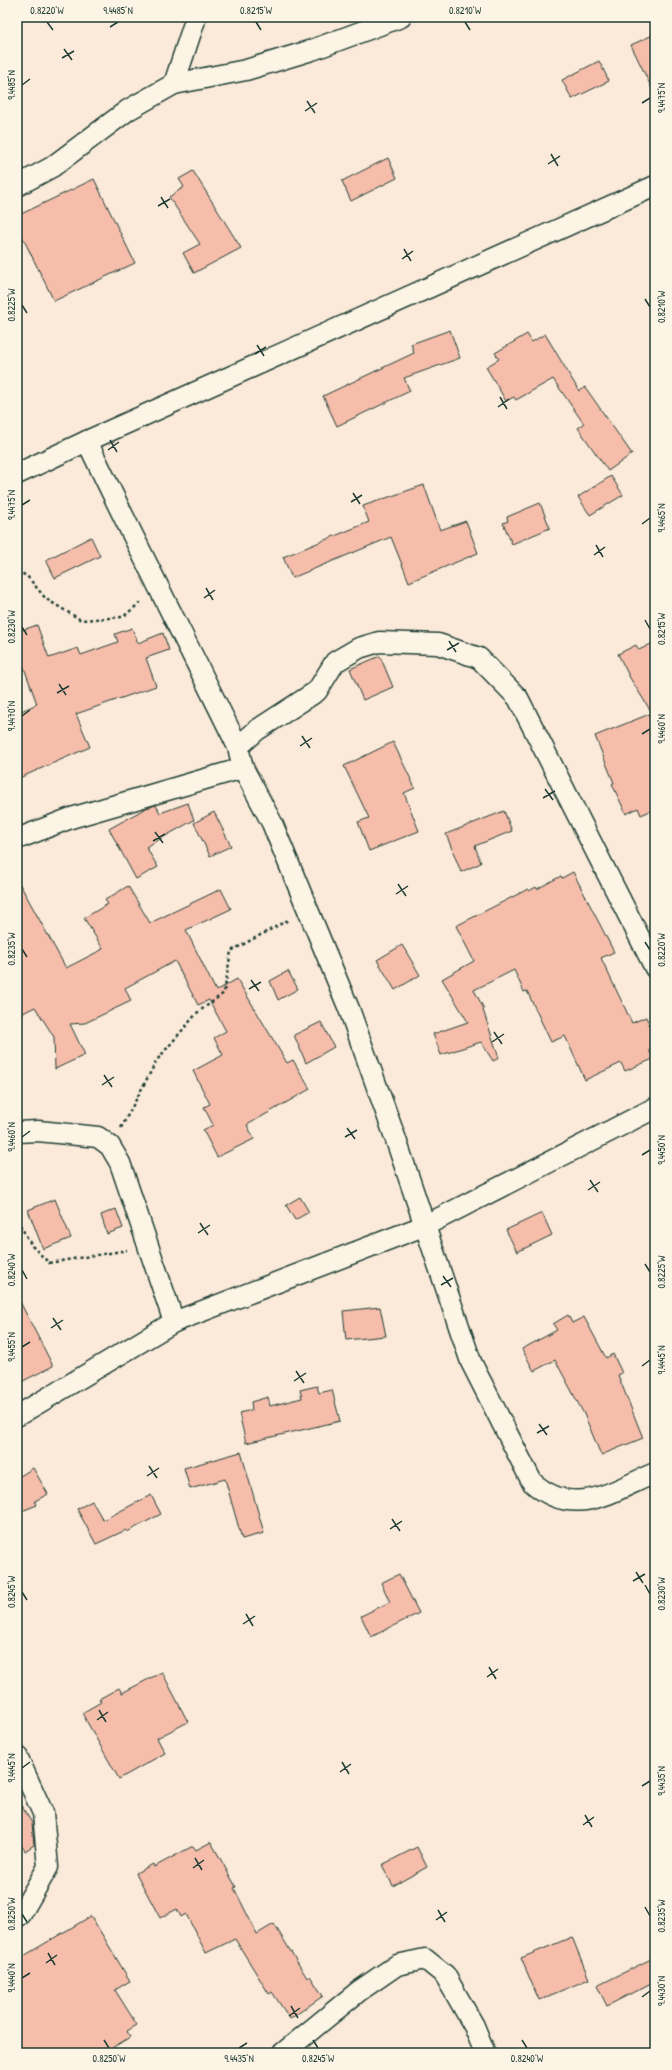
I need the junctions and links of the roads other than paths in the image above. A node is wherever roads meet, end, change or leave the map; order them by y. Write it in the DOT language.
graph roads {
  1 [pos="196,17"];
  2 [pos="401,17"];
  3 [pos="174,84"];
  4 [pos="17,186"];
  5 [pos="655,186"];
  6 [pos="87,441"];
  7 [pos="17,474"];
  8 [pos="238,747"];
  9 [pos="243,768"];
  10 [pos="17,839"];
  11 [pos="655,968"];
  12 [pos="655,1108"];
  13 [pos="17,1132"];
  14 [pos="426,1225"];
  15 [pos="174,1322"];
  16 [pos="17,1416"];
  17 [pos="655,1473"];
  18 [pos="17,1756"];
  19 [pos="17,1917"];
  20 [pos="283,2053"];
  21 [pos="485,2053"];
  1 -- 3 [label="street"];
  2 -- 3 [label="street"];
  3 -- 4 [label="street"];
  5 -- 6 [label="street"];
  6 -- 7 [label="street"];
  6 -- 8 [label="street"];
  8 -- 9 [label="street"];
  8 -- 11 [label="street"];
  9 -- 10 [label="street"];
  9 -- 14 [label="street"];
  12 -- 14 [label="street"];
  13 -- 15 [label="street"];
  14 -- 15 [label="street"];
  14 -- 17 [label="street"];
  15 -- 16 [label="street"];
  18 -- 19 [label="street"];
  20 -- 21 [label="street"];
}
